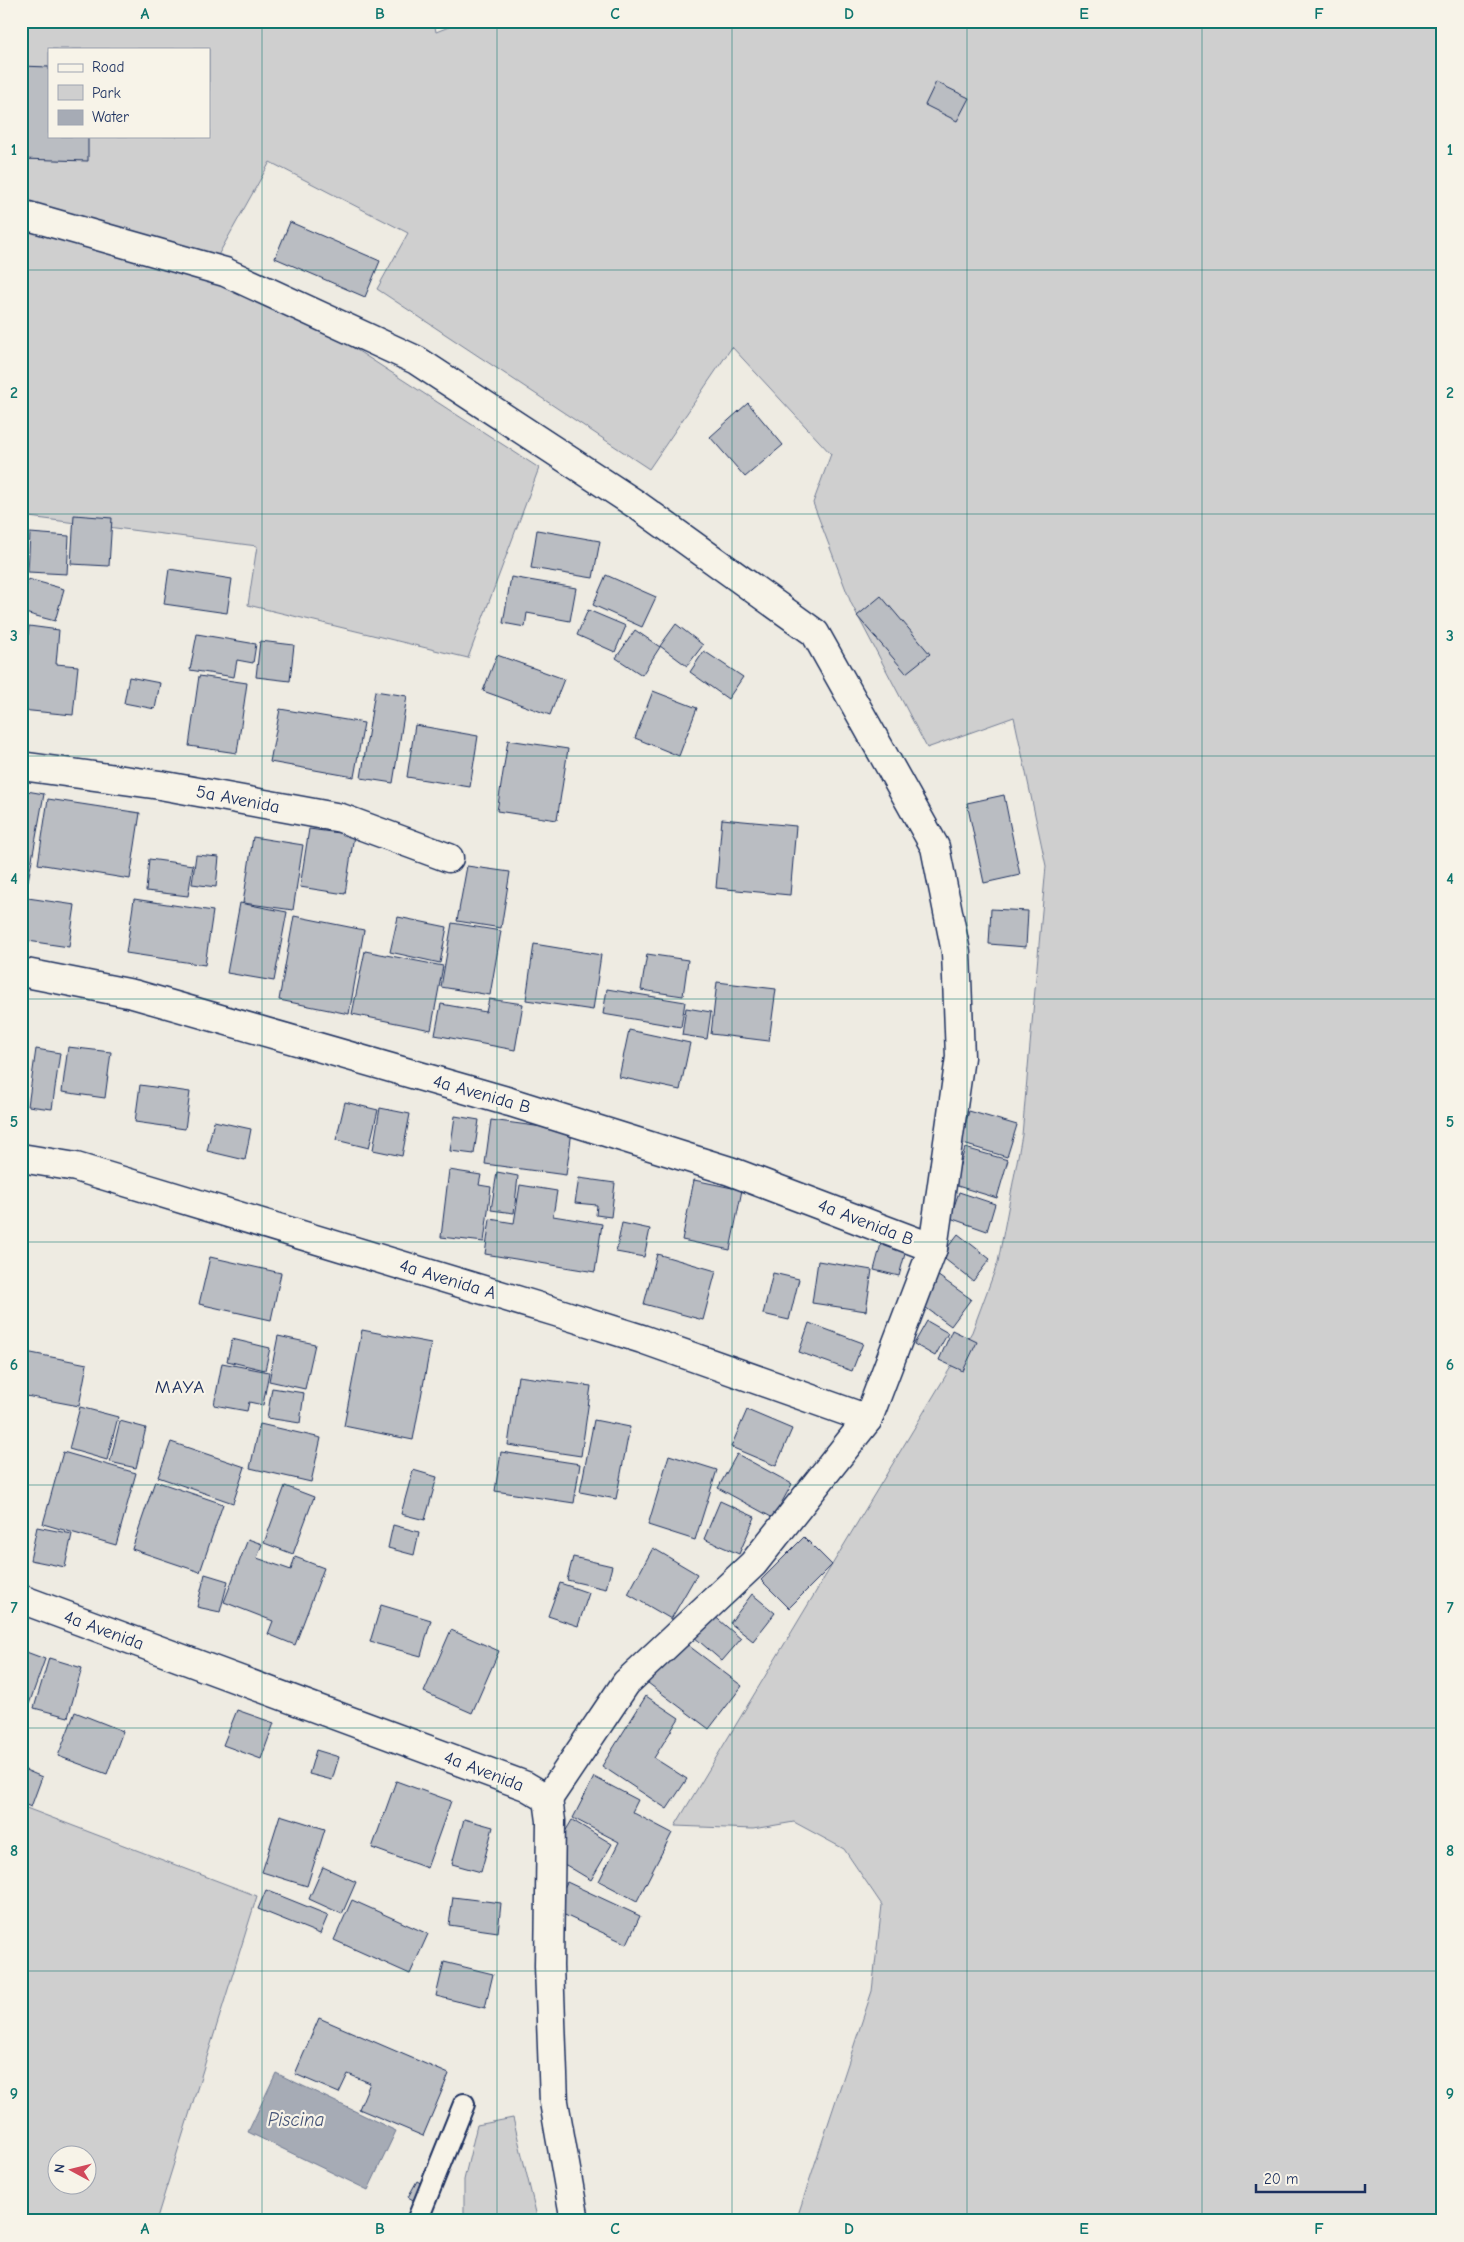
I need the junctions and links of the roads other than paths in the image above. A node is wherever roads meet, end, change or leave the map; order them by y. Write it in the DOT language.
graph roads {
  1 [pos="21,214"];
  2 [pos="21,766"];
  3 [pos="449,858"];
  4 [pos="21,972"];
  5 [pos="21,1158"];
  6 [pos="933,1248"];
  7 [pos="868,1419"];
  8 [pos="21,1599"];
  9 [pos="548,1799"];
  10 [pos="464,2104"];
  11 [pos="417,2221"];
  12 [pos="575,2221"];
  1 -- 6 [label="street"];
  2 -- 3 [label="street, 5a Avenida"];
  4 -- 6 [label="street, 4a Avenida B"];
  5 -- 7 [label="street, 4a Avenida A"];
  6 -- 7 [label="street"];
  7 -- 9 [label="street"];
  8 -- 9 [label="street, 4a Avenida"];
  9 -- 12 [label="street"];
  10 -- 11 [label="lane"];
}
